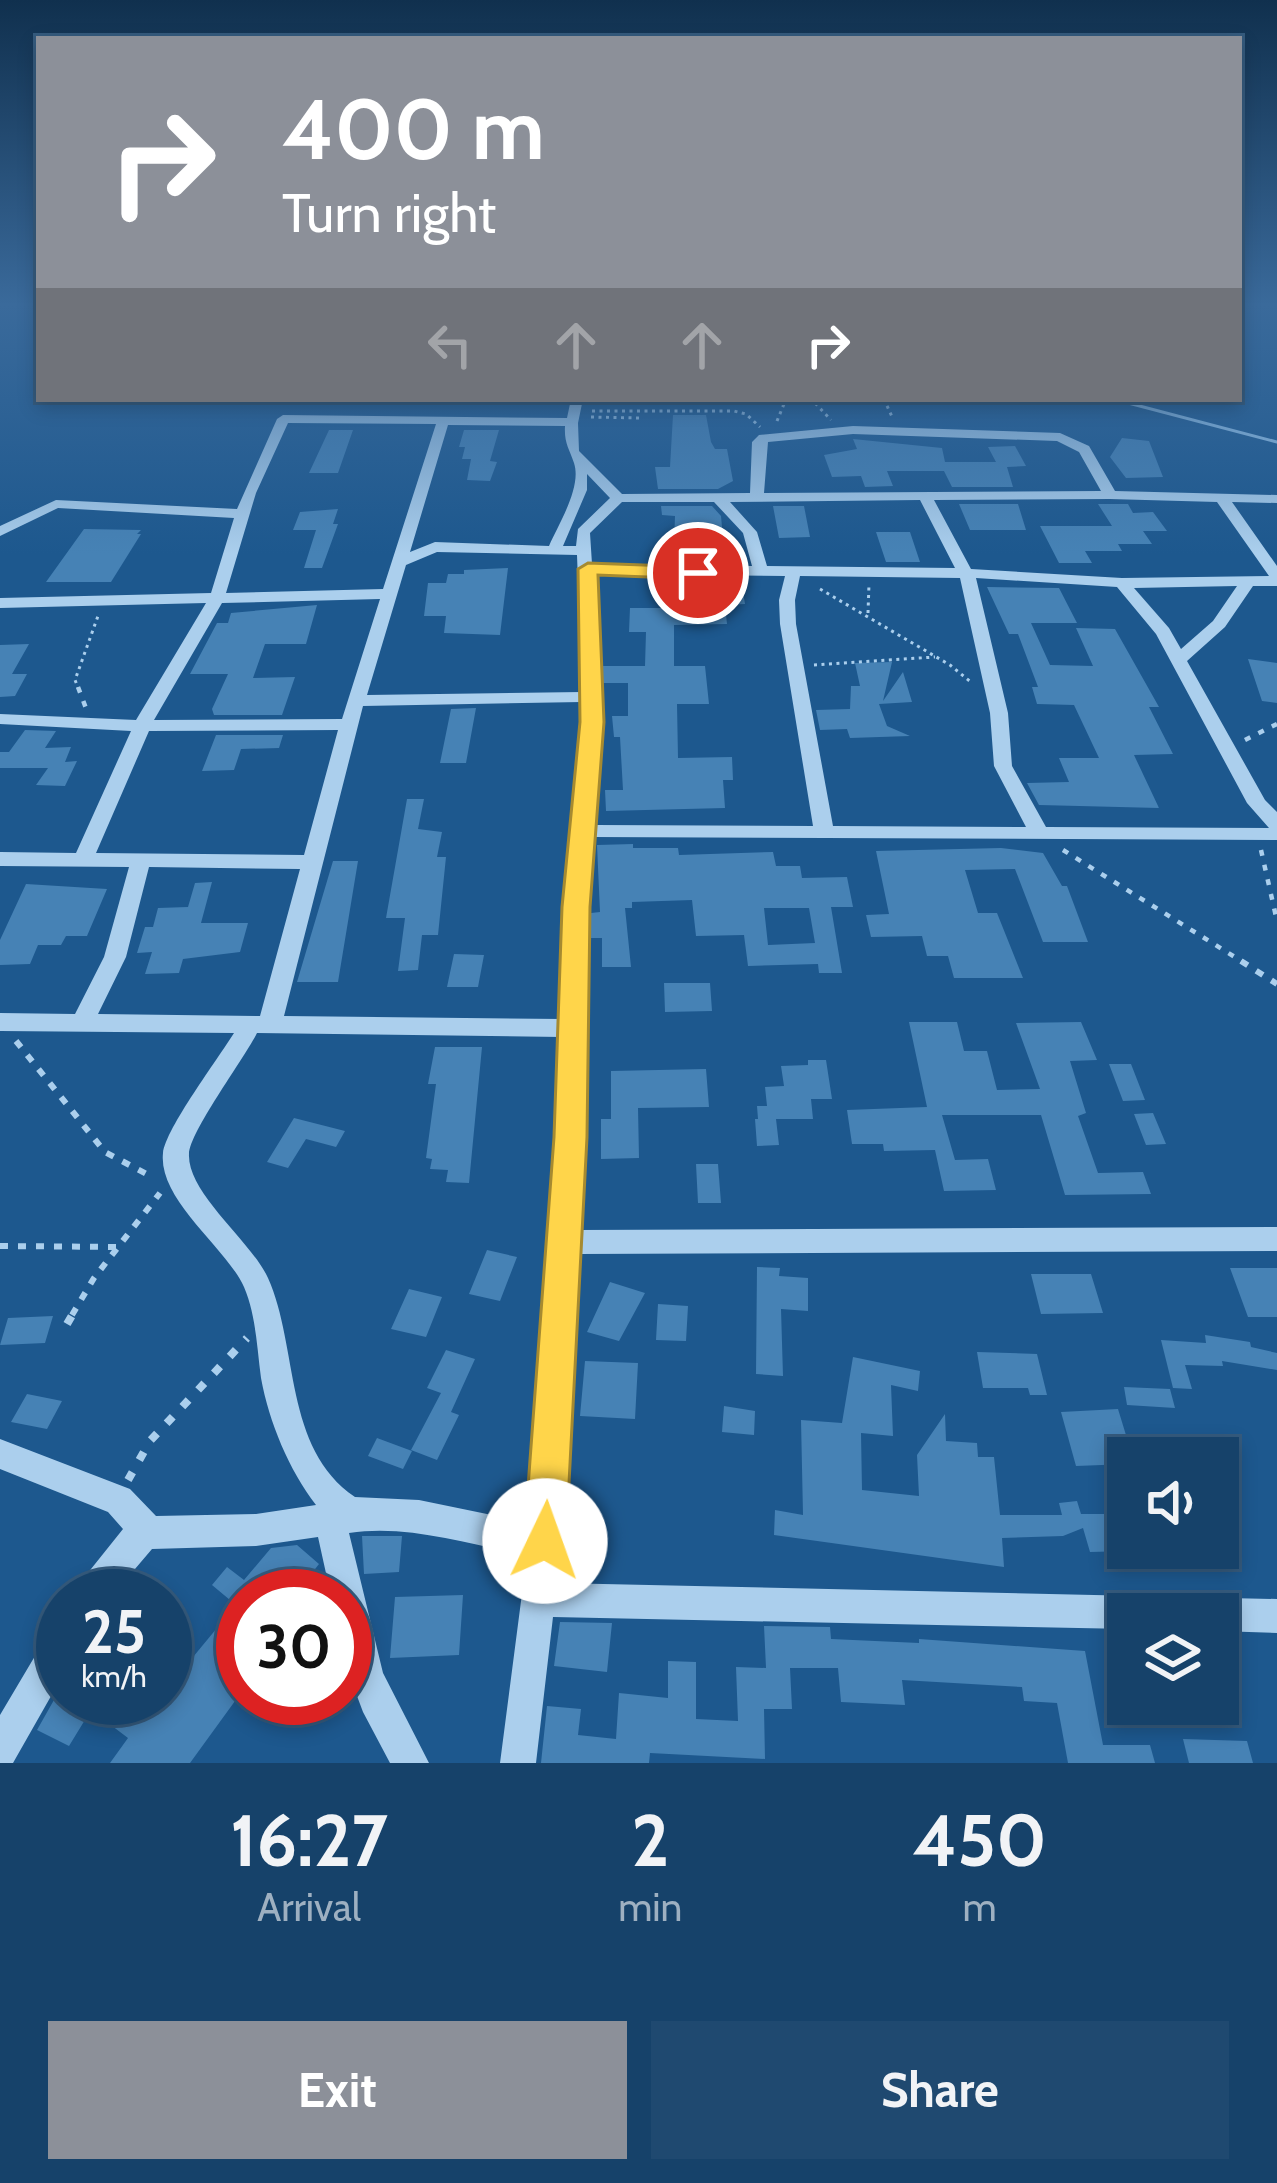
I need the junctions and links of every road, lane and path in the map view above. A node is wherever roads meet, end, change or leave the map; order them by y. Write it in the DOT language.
graph roads {
  1 [pos="784,402"];
  2 [pos="814,402"];
  3 [pos="885,402"];
  4 [pos="574,412"];
  5 [pos="639,418"];
  6 [pos="443,421"];
  7 [pos="853,430"];
  8 [pos="896,430"];
  9 [pos="581,465"];
  10 [pos="1110,495"];
  11 [pos="717,496"];
  12 [pos="925,497"];
  13 [pos="1221,497"];
  14 [pos="618,498"];
  15 [pos="757,499"];
  16 [pos="1277,499"];
  17 [pos="242,514"];
  18 [pos="407,531"];
  19 [pos="0,532"];
  20 [pos="428,548"];
  21 [pos="555,548"];
  22 [pos="587,560"];
  23 [pos="399,562"];
  24 [pos="761,572"];
  25 [pos="965,572"];
  26 [pos="793,574"];
  27 [pos="868,574"];
  28 [pos="1277,579"];
  29 [pos="1122,583"];
  30 [pos="1246,584"];
  31 [pos="387,594"];
  32 [pos="217,598"];
  33 [pos="104,601"];
  34 [pos="0,602"];
  35 [pos="868,613"];
  36 [pos="937,657"];
  37 [pos="1178,660"];
  38 [pos="796,666"];
  39 [pos="590,697"];
  40 [pos="356,701"];
  41 [pos="995,701"];
  42 [pos="0,719"];
  43 [pos="88,723"];
  44 [pos="349,724"];
  45 [pos="1277,724"];
  46 [pos="142,726"];
  47 [pos="1227,750"];
  48 [pos="824,830"];
  49 [pos="583,831"];
  50 [pos="1038,831"];
  51 [pos="1270,831"];
  52 [pos="141,859"];
  53 [pos="83,860"];
  54 [pos="310,862"];
  55 [pos="3,863"];
  56 [pos="1277,921"];
  57 [pos="1277,984"];
  58 [pos="2,1018"];
  59 [pos="82,1024"];
  60 [pos="259,1027"];
  61 [pos="574,1028"];
  62 [pos="1277,1239"];
  63 [pos="561,1242"];
  64 [pos="0,1246"];
  65 [pos="118,1247"];
  66 [pos="67,1324"];
  67 [pos="270,1330"];
  68 [pos="0,1454"];
  69 [pos="119,1500"];
  70 [pos="367,1515"];
  71 [pos="328,1520"];
  72 [pos="149,1533"];
  73 [pos="545,1541"];
  74 [pos="113,1569"];
  75 [pos="539,1600"];
  76 [pos="1107,1612"];
  77 [pos="1239,1615"];
  78 [pos="1277,1616"];
  79 [pos="36,1688"];
  80 [pos="0,1750"];
  81 [pos="411,1763"];
  82 [pos="518,1763"];
  1 -- 4 [label="path"];
  2 -- 7 [label="path"];
  3 -- 8 [label="path"];
  4 -- 5 [label="path"];
  4 -- 6 [label="street"];
  4 -- 9 [label="street"];
  6 -- 17 [label="street"];
  6 -- 18 [label="street"];
  7 -- 8 [label="street"];
  7 -- 15 [label="street"];
  8 -- 10 [label="street"];
  9 -- 14 [label="street"];
  9 -- 21 [label="street"];
  10 -- 12 [label="street"];
  10 -- 13 [label="street"];
  11 -- 14 [label="street"];
  11 -- 15 [label="street"];
  11 -- 24 [label="street"];
  12 -- 15 [label="street"];
  12 -- 25 [label="street"];
  13 -- 16 [label="street"];
  13 -- 28 [label="street"];
  14 -- 22 [label="street"];
  17 -- 19 [label="street"];
  17 -- 32 [label="street"];
  18 -- 20 [label="street"];
  18 -- 23 [label="street"];
  20 -- 21 [label="street"];
  20 -- 23 [label="street"];
  21 -- 22 [label="street"];
  22 -- 24 [label="street"];
  22 -- 39 [label="street"];
  23 -- 31 [label="street"];
  24 -- 26 [label="street"];
  25 -- 27 [label="street"];
  25 -- 29 [label="street"];
  25 -- 41 [label="street"];
  26 -- 27 [label="street"];
  26 -- 35 [label="path"];
  26 -- 38 [label="street"];
  27 -- 35 [label="path"];
  28 -- 30 [label="street"];
  29 -- 30 [label="street"];
  29 -- 37 [label="street"];
  30 -- 37 [label="street"];
  31 -- 32 [label="street"];
  31 -- 40 [label="street"];
  32 -- 33 [label="street"];
  32 -- 46 [label="street"];
  33 -- 34 [label="street"];
  33 -- 43 [label="path"];
  35 -- 36 [label="path"];
  36 -- 38 [label="path"];
  36 -- 41 [label="path"];
  37 -- 47 [label="street"];
  38 -- 48 [label="street"];
  39 -- 40 [label="street"];
  39 -- 49 [label="street"];
  40 -- 44 [label="street"];
  41 -- 50 [label="street"];
  42 -- 43 [label="street"];
  43 -- 46 [label="street"];
  44 -- 46 [label="street"];
  44 -- 54 [label="street"];
  45 -- 47 [label="path"];
  46 -- 53 [label="street"];
  47 -- 51 [label="street"];
  48 -- 49 [label="street"];
  48 -- 50 [label="street"];
  49 -- 61 [label="street"];
  50 -- 51 [label="street"];
  50 -- 57 [label="path"];
  51 -- 56 [label="path"];
  52 -- 53 [label="street"];
  52 -- 54 [label="street"];
  52 -- 59 [label="street"];
  53 -- 55 [label="street"];
  54 -- 60 [label="street"];
  58 -- 59 [label="street"];
  58 -- 65 [label="path"];
  59 -- 60 [label="street"];
  60 -- 61 [label="street"];
  60 -- 67 [label="street"];
  61 -- 63 [label="street"];
  62 -- 63 [label="street"];
  63 -- 73 [label="street"];
  64 -- 65 [label="path"];
  65 -- 66 [label="path"];
  67 -- 69 [label="path"];
  67 -- 70 [label="street"];
  68 -- 69 [label="street"];
  69 -- 72 [label="street"];
  70 -- 71 [label="street"];
  70 -- 73 [label="street"];
  71 -- 72 [label="street"];
  71 -- 81 [label="street"];
  72 -- 74 [label="street"];
  73 -- 75 [label="street"];
  75 -- 76 [label="street"];
  75 -- 82 [label="street"];
  77 -- 78 [label="street"];
  79 -- 80 [label="street"];
}
